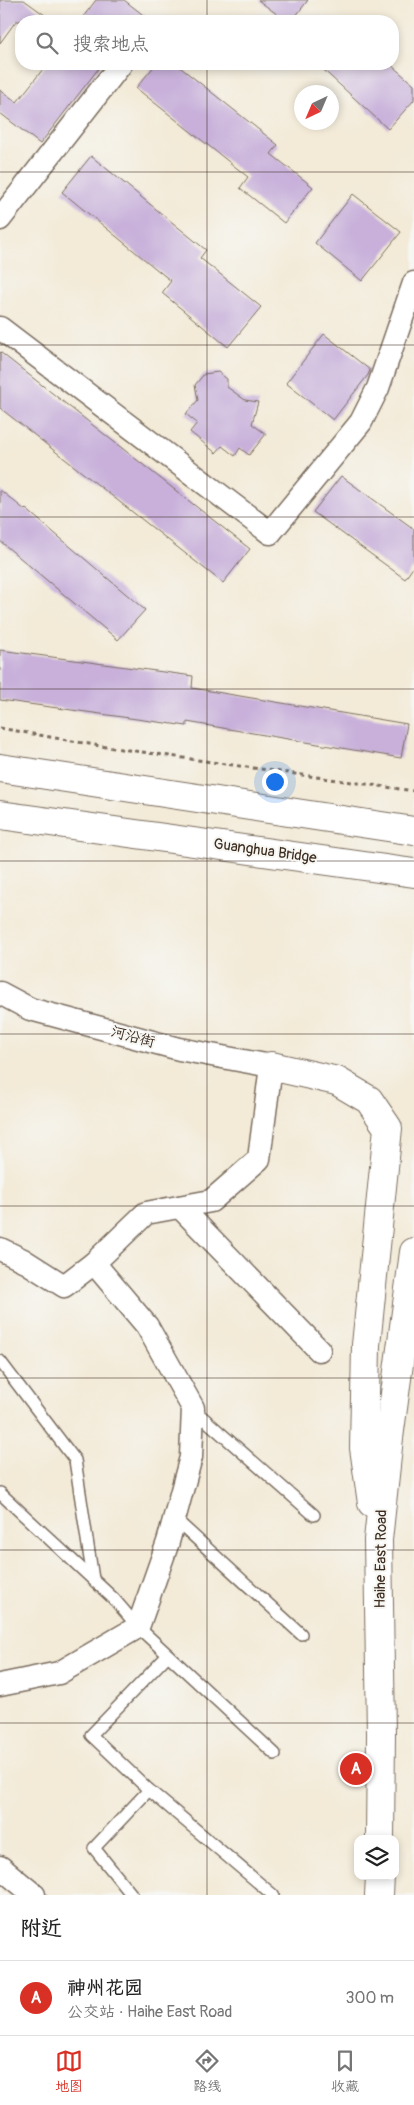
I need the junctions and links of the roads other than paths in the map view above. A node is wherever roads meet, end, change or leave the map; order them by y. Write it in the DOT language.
graph roads {
  1 [pos="116,70"];
  2 [pos="0,219"];
  3 [pos="414,283"];
  4 [pos="0,328"];
  5 [pos="0,768"];
  6 [pos="0,815"];
  7 [pos="414,831"];
  8 [pos="414,873"];
  9 [pos="0,993"];
  10 [pos="271,1066"];
  11 [pos="180,1207"];
  12 [pos="0,1249"];
  13 [pos="414,1252"];
  14 [pos="94,1263"];
  15 [pos="318,1350"];
  16 [pos="0,1361"];
  17 [pos="193,1408"];
  18 [pos="0,1493"];
  19 [pos="314,1515"];
  20 [pos="174,1519"];
  21 [pos="378,1540"];
  22 [pos="93,1579"];
  23 [pos="138,1627"];
  24 [pos="301,1634"];
  25 [pos="168,1655"];
  26 [pos="0,1685"];
  27 [pos="276,1754"];
  28 [pos="149,1790"];
  29 [pos="380,1835"];
  30 [pos="0,1867"];
  31 [pos="380,1880"];
  32 [pos="34,1895"];
  33 [pos="132,1895"];
  34 [pos="273,1895"];
  35 [pos="379,1895"];
  1 -- 2 [label="street"];
  3 -- 4 [label="street"];
  5 -- 7 [label="main road"];
  6 -- 8 [label="main road, Guanghua Bridge"];
  9 -- 10 [label="street, 河沿街"];
  10 -- 11 [label="street"];
  10 -- 21 [label="main road"];
  11 -- 14 [label="street"];
  11 -- 15 [label="street"];
  12 -- 14 [label="street"];
  13 -- 21 [label="main road, Haihe East Road"];
  14 -- 17 [label="street"];
  16 -- 22 [label="lane"];
  17 -- 19 [label="lane"];
  17 -- 20 [label="street"];
  18 -- 22 [label="lane"];
  20 -- 23 [label="street"];
  20 -- 24 [label="lane"];
  21 -- 29 [label="main road, Haihe East Road"];
  22 -- 23 [label="lane"];
  23 -- 25 [label="lane"];
  23 -- 26 [label="street"];
  25 -- 27 [label="lane"];
  25 -- 28 [label="lane"];
  28 -- 33 [label="lane"];
  28 -- 34 [label="lane"];
  30 -- 32 [label="street"];
  31 -- 35 [label="main road"];
}
